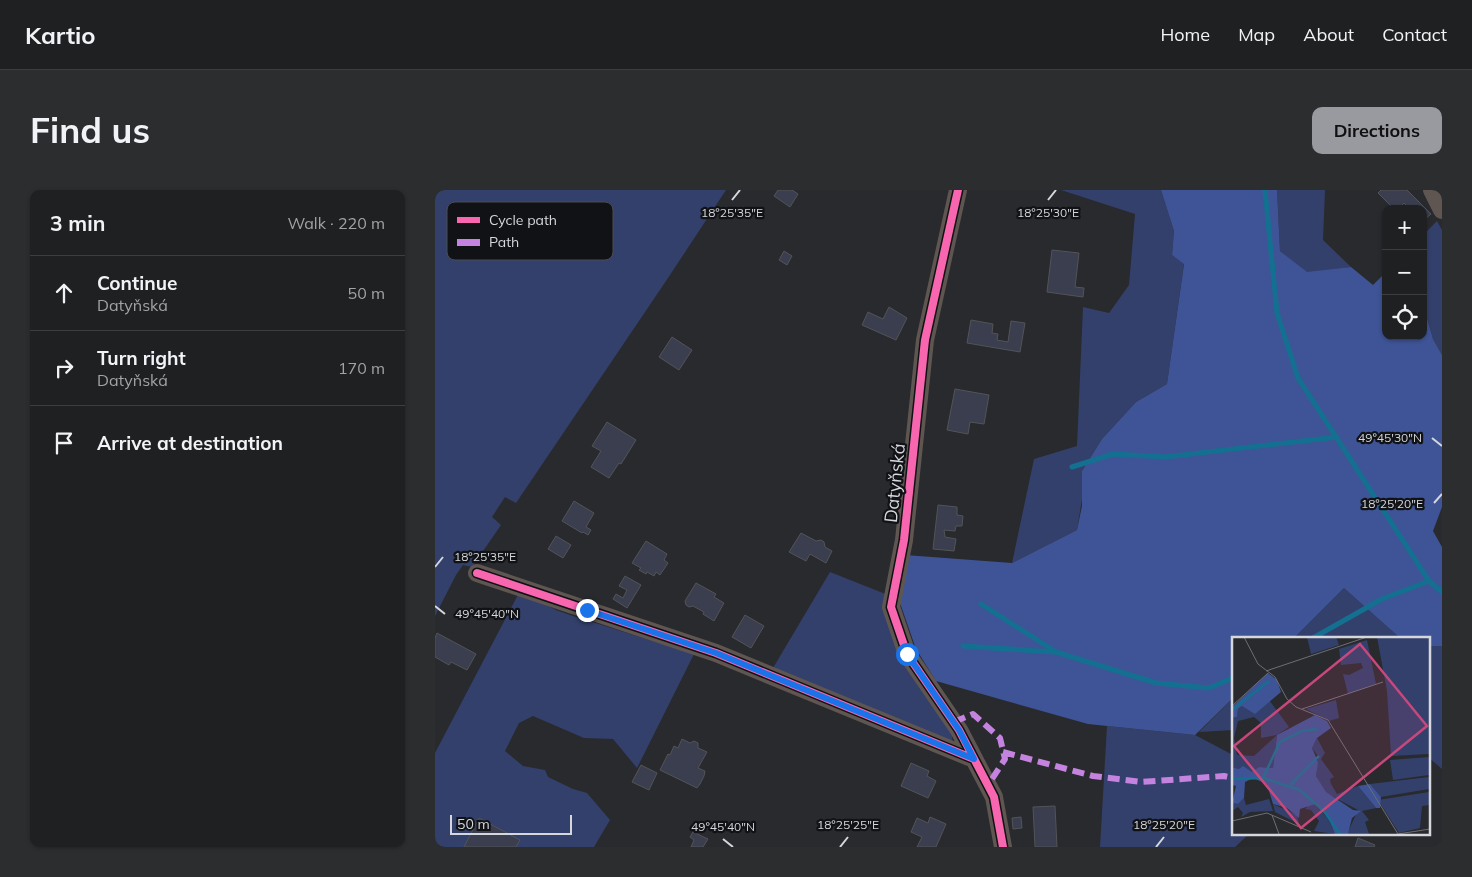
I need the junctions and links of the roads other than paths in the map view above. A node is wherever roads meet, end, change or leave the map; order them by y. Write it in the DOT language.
graph roads {
  1 [pos="957,190"];
  2 [pos="1433,190"];
  3 [pos="1442,210"];
  4 [pos="477,573"];
  5 [pos="974,759"];
  6 [pos="1003,847"];
  1 -- 5 [label="street, Datyňská"];
  2 -- 3 [label="street"];
  4 -- 5 [label="street"];
  5 -- 6 [label="street, Datyňská"];
}
